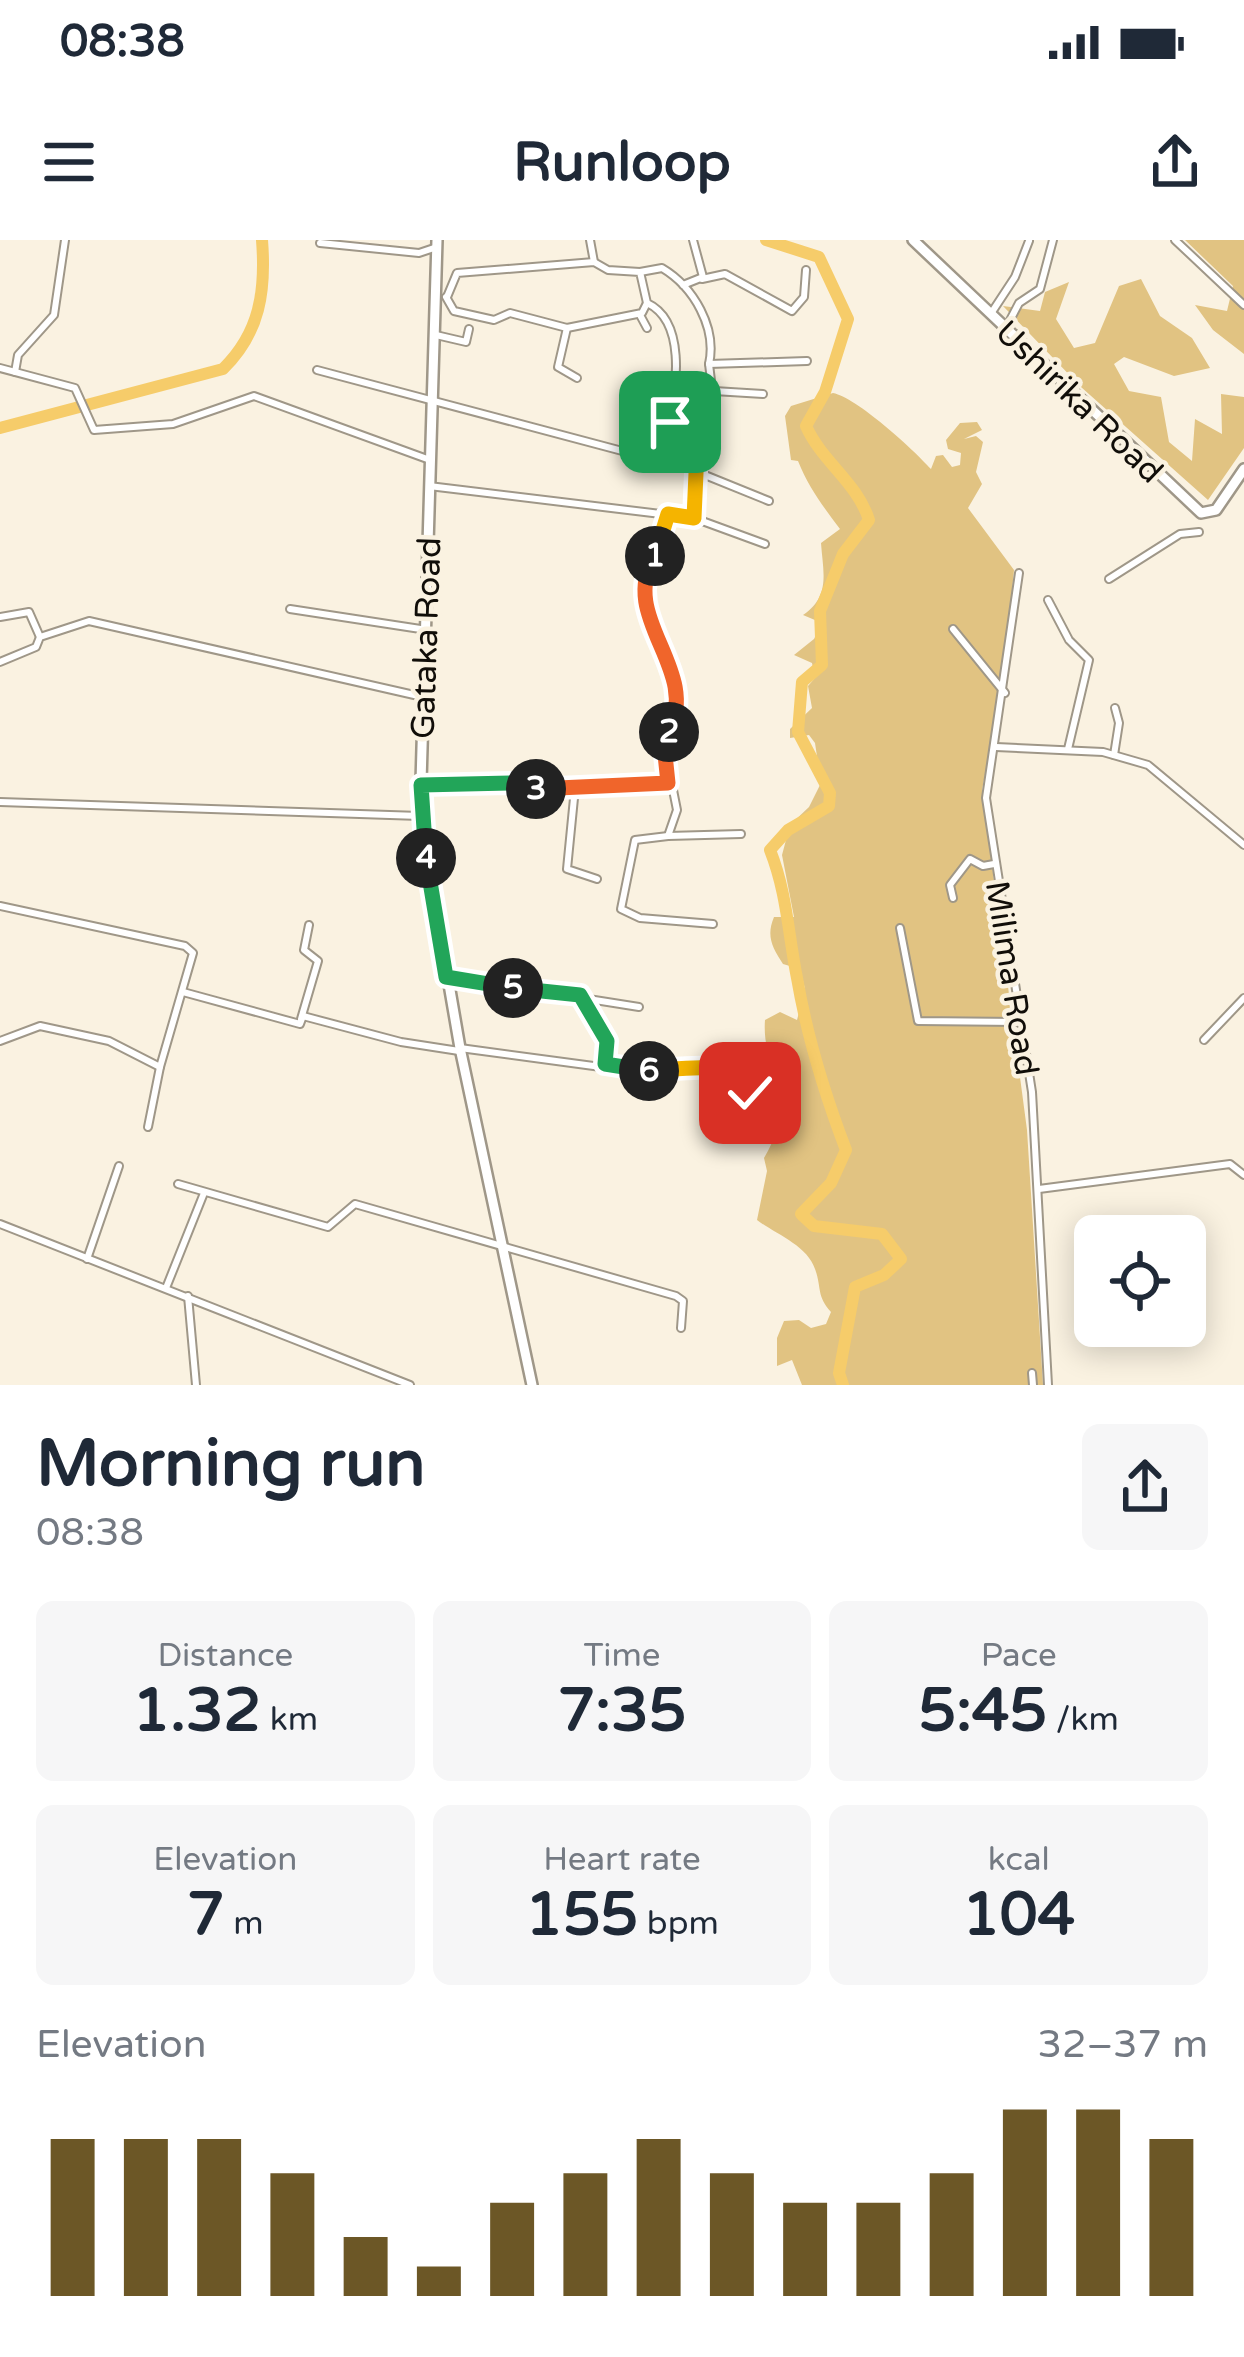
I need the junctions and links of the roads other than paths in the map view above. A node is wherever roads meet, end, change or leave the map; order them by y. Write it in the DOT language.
graph roads {
  1 [pos="65,240"];
  2 [pos="590,240"];
  3 [pos="693,240"];
  4 [pos="913,240"];
  5 [pos="1053,240"];
  6 [pos="1175,240"];
  7 [pos="1029,241"];
  8 [pos="320,243"];
  9 [pos="437,243"];
  10 [pos="594,262"];
  11 [pos="806,270"];
  12 [pos="640,272"];
  13 [pos="702,279"];
  14 [pos="682,285"];
  15 [pos="442,297"];
  16 [pos="647,303"];
  17 [pos="1244,305"];
  18 [pos="990,315"];
  19 [pos="625,317"];
  20 [pos="567,328"];
  21 [pos="647,328"];
  22 [pos="469,329"];
  23 [pos="1005,330"];
  24 [pos="436,335"];
  25 [pos="807,361"];
  26 [pos="709,364"];
  27 [pos="0,368"];
  28 [pos="316,370"];
  29 [pos="15,372"];
  30 [pos="577,378"];
  31 [pos="714,391"];
  32 [pos="763,394"];
  33 [pos="433,404"];
  34 [pos="714,405"];
  35 [pos="430,460"];
  36 [pos="1244,469"];
  37 [pos="700,473"];
  38 [pos="429,486"];
  39 [pos="769,501"];
  40 [pos="668,514"];
  41 [pos="694,518"];
  42 [pos="1199,532"];
  43 [pos="765,544"];
  44 [pos="1019,573"];
  45 [pos="1109,579"];
  46 [pos="1048,600"];
  47 [pos="290,609"];
  48 [pos="0,617"];
  49 [pos="953,629"];
  50 [pos="427,630"];
  51 [pos="40,637"];
  52 [pos="0,662"];
  53 [pos="1005,694"];
  54 [pos="423,697"];
  55 [pos="1115,708"];
  56 [pos="996,747"];
  57 [pos="1068,748"];
  58 [pos="1114,755"];
  59 [pos="668,783"];
  60 [pos="421,785"];
  61 [pos="575,788"];
  62 [pos="0,802"];
  63 [pos="420,816"];
  64 [pos="740,834"];
  65 [pos="668,836"];
  66 [pos="1244,845"];
  67 [pos="994,864"];
  68 [pos="597,879"];
  69 [pos="953,898"];
  70 [pos="0,906"];
  71 [pos="713,924"];
  72 [pos="308,925"];
  73 [pos="900,928"];
  74 [pos="446,977"];
  75 [pos="183,992"];
  76 [pos="580,995"];
  77 [pos="1244,998"];
  78 [pos="640,1007"];
  79 [pos="1020,1022"];
  80 [pos="300,1024"];
  81 [pos="1204,1040"];
  82 [pos="0,1041"];
  83 [pos="460,1049"];
  84 [pos="605,1064"];
  85 [pos="160,1067"];
  86 [pos="750,1093"];
  87 [pos="148,1126"];
  88 [pos="119,1166"];
  89 [pos="1244,1174"];
  90 [pos="178,1184"];
  91 [pos="1039,1189"];
  92 [pos="204,1193"];
  93 [pos="0,1224"];
  94 [pos="504,1250"];
  95 [pos="86,1260"];
  96 [pos="166,1288"];
  97 [pos="188,1296"];
  98 [pos="681,1328"];
  99 [pos="1032,1373"];
  100 [pos="196,1385"];
  101 [pos="410,1385"];
  102 [pos="532,1385"];
  103 [pos="1033,1385"];
  104 [pos="1048,1385"];
  1 -- 29 [label="street"];
  2 -- 10 [label="street"];
  3 -- 13 [label="street"];
  4 -- 18 [label="street, Ushirika Road"];
  5 -- 23 [label="street"];
  6 -- 17 [label="street"];
  7 -- 18 [label="street"];
  8 -- 9 [label="street"];
  9 -- 15 [label="street, Gataka Road"];
  10 -- 12 [label="street"];
  10 -- 15 [label="street"];
  11 -- 13 [label="street"];
  12 -- 14 [label="street"];
  12 -- 16 [label="street"];
  13 -- 14 [label="street"];
  14 -- 26 [label="street"];
  15 -- 20 [label="street"];
  15 -- 24 [label="street, Gataka Road"];
  16 -- 19 [label="street"];
  16 -- 37 [label="street"];
  18 -- 23 [label="street, Ushirika Road"];
  19 -- 20 [label="street"];
  19 -- 21 [label="street"];
  20 -- 30 [label="street"];
  22 -- 24 [label="street"];
  23 -- 36 [label="street, Ushirika Road"];
  24 -- 33 [label="street, Gataka Road"];
  25 -- 26 [label="street"];
  26 -- 31 [label="street"];
  27 -- 29 [label="street"];
  28 -- 33 [label="street"];
  29 -- 35 [label="street"];
  31 -- 32 [label="street"];
  31 -- 34 [label="street"];
  33 -- 35 [label="street, Gataka Road"];
  33 -- 37 [label="street"];
  35 -- 38 [label="street, Gataka Road"];
  37 -- 39 [label="street"];
  37 -- 41 [label="street"];
  38 -- 40 [label="street"];
  38 -- 50 [label="street, Gataka Road"];
  40 -- 41 [label="street"];
  40 -- 59 [label="street"];
  41 -- 43 [label="street"];
  42 -- 45 [label="street"];
  44 -- 53 [label="street, Milima Road"];
  46 -- 57 [label="street"];
  47 -- 50 [label="street"];
  48 -- 51 [label="street"];
  49 -- 53 [label="street"];
  50 -- 54 [label="street, Gataka Road"];
  51 -- 52 [label="street"];
  51 -- 54 [label="street"];
  53 -- 56 [label="street, Milima Road"];
  54 -- 60 [label="street, Gataka Road"];
  55 -- 58 [label="street"];
  56 -- 57 [label="street"];
  56 -- 67 [label="street, Milima Road"];
  57 -- 58 [label="street"];
  58 -- 66 [label="street"];
  59 -- 61 [label="street"];
  59 -- 65 [label="street"];
  60 -- 61 [label="street"];
  60 -- 63 [label="street, Gataka Road"];
  61 -- 68 [label="street"];
  62 -- 63 [label="street"];
  63 -- 74 [label="street, Gataka Road"];
  64 -- 65 [label="street"];
  65 -- 71 [label="street"];
  67 -- 69 [label="street"];
  67 -- 79 [label="street, Milima Road"];
  70 -- 75 [label="street"];
  72 -- 80 [label="street"];
  73 -- 79 [label="street"];
  74 -- 76 [label="street"];
  74 -- 83 [label="street, Gataka Road"];
  75 -- 80 [label="street"];
  75 -- 85 [label="street"];
  76 -- 78 [label="street"];
  76 -- 84 [label="street"];
  77 -- 81 [label="street"];
  79 -- 91 [label="street, Milima Road"];
  80 -- 83 [label="street"];
  82 -- 85 [label="street"];
  83 -- 84 [label="street"];
  83 -- 94 [label="street, Gataka Road"];
  84 -- 86 [label="street"];
  85 -- 87 [label="street"];
  88 -- 95 [label="street"];
  89 -- 91 [label="street"];
  90 -- 92 [label="street"];
  91 -- 104 [label="street, Milima Road"];
  92 -- 94 [label="street"];
  92 -- 96 [label="street"];
  93 -- 95 [label="street"];
  94 -- 98 [label="street"];
  94 -- 102 [label="street, Gataka Road"];
  95 -- 96 [label="street"];
  96 -- 97 [label="street"];
  97 -- 100 [label="street"];
  97 -- 101 [label="street"];
  99 -- 103 [label="street"];
}
